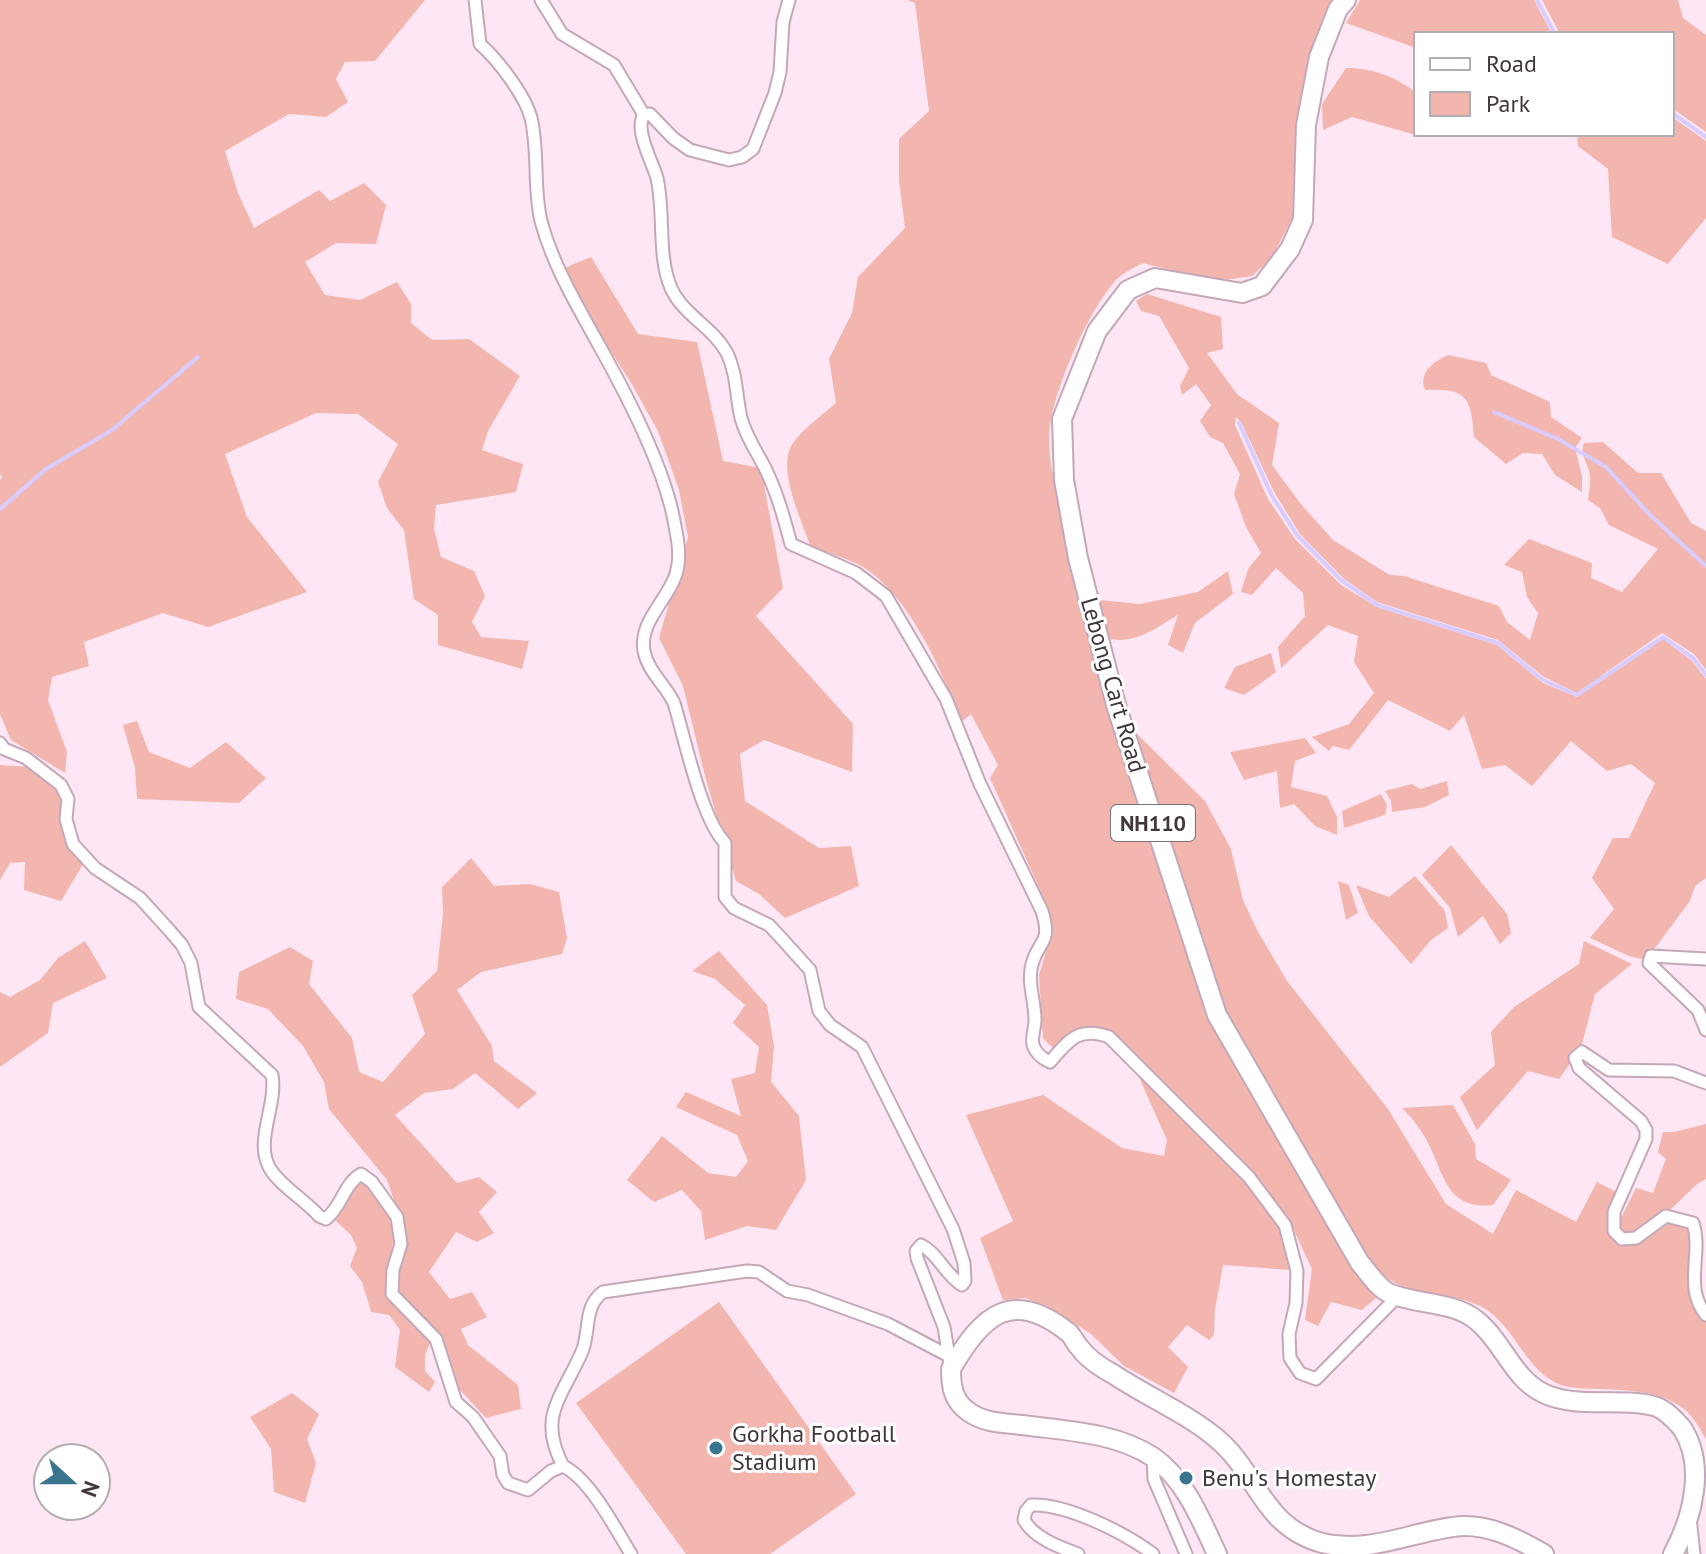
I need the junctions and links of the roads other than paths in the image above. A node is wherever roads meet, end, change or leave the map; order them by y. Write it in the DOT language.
graph roads {
  1 [pos="475,0"];
  2 [pos="541,0"];
  3 [pos="789,0"];
  4 [pos="1346,0"];
  5 [pos="644,115"];
  6 [pos="0,743"];
  7 [pos="1706,959"];
  8 [pos="1706,1030"];
  9 [pos="1706,1083"];
  10 [pos="1398,1296"];
  11 [pos="1706,1315"];
  12 [pos="950,1363"];
  13 [pos="1153,1457"];
  14 [pos="563,1466"];
  15 [pos="1690,1513"];
  16 [pos="631,1554"];
  17 [pos="1078,1554"];
  18 [pos="1153,1554"];
  19 [pos="1186,1554"];
  20 [pos="1217,1554"];
  21 [pos="1544,1554"];
  22 [pos="1673,1554"];
  23 [pos="1694,1554"];
  1 -- 12 [label="street"];
  2 -- 5 [label="street"];
  3 -- 5 [label="street"];
  4 -- 10 [label="highway, Lebong Cart Road / NH110"];
  5 -- 10 [label="street"];
  6 -- 14 [label="street"];
  7 -- 8 [label="street"];
  9 -- 11 [label="street"];
  10 -- 15 [label="highway, Lebong Cart Road / NH110"];
  12 -- 13 [label="highway"];
  12 -- 14 [label="street"];
  12 -- 21 [label="highway"];
  13 -- 19 [label="street"];
  13 -- 20 [label="highway"];
  14 -- 16 [label="street"];
  15 -- 22 [label="highway, Lebong Cart Road / NH110"];
  15 -- 23 [label="street"];
  17 -- 18 [label="street"];
}
